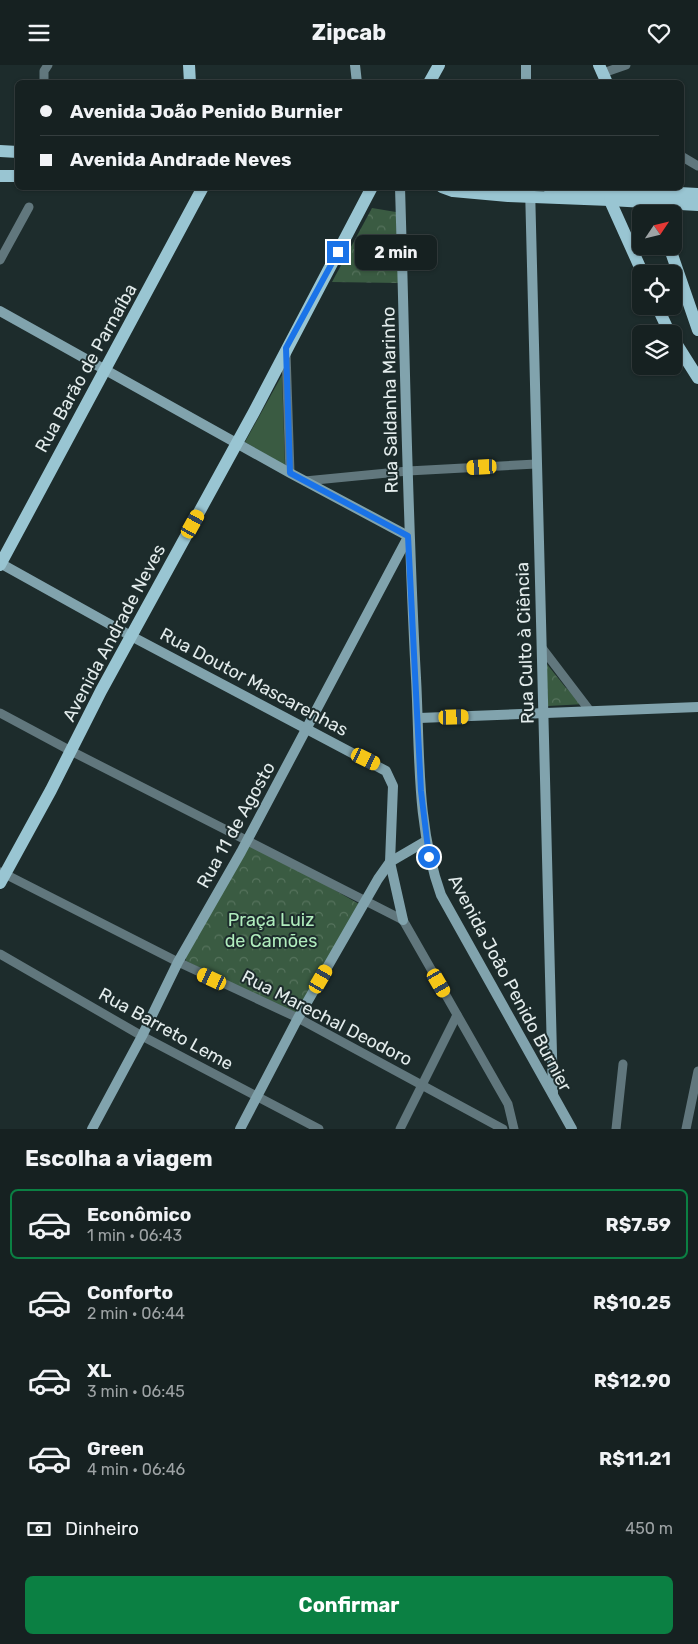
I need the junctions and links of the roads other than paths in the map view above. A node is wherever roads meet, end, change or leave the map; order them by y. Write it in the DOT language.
graph roads {
  1 [pos="48,65"];
  2 [pos="189,65"];
  3 [pos="355,65"];
  4 [pos="431,65"];
  5 [pos="439,65"];
  6 [pos="526,65"];
  7 [pos="626,65"];
  8 [pos="601,74"];
  9 [pos="44,80"];
  10 [pos="190,80"];
  11 [pos="357,80"];
  12 [pos="427,80"];
  13 [pos="429,80"];
  14 [pos="526,80"];
  15 [pos="0,151"];
  16 [pos="15,152"];
  17 [pos="684,157"];
  18 [pos="698,167"];
  19 [pos="0,176"];
  20 [pos="15,176"];
  21 [pos="201,190"];
  22 [pos="370,190"];
  23 [pos="400,190"];
  24 [pos="454,190"];
  25 [pos="583,190"];
  26 [pos="649,190"];
  27 [pos="530,192"];
  28 [pos="607,192"];
  29 [pos="698,194"];
  30 [pos="655,205"];
  31 [pos="698,205"];
  32 [pos="29,207"];
  33 [pos="672,255"];
  34 [pos="0,260"];
  35 [pos="639,265"];
  36 [pos="0,311"];
  37 [pos="698,330"];
  38 [pos="286,348"];
  39 [pos="682,353"];
  40 [pos="104,369"];
  41 [pos="697,377"];
  42 [pos="238,443"];
  43 [pos="536,464"];
  44 [pos="408,471"];
  45 [pos="290,473"];
  46 [pos="305,481"];
  47 [pos="408,536"];
  48 [pos="0,564"];
  49 [pos="131,636"];
  50 [pos="542,648"];
  51 [pos="698,707"];
  52 [pos="590,711"];
  53 [pos="0,713"];
  54 [pos="544,713"];
  55 [pos="418,718"];
  56 [pos="307,728"];
  57 [pos="71,751"];
  58 [pos="421,791"];
  59 [pos="247,840"];
  60 [pos="426,841"];
  61 [pos="390,861"];
  62 [pos="2,877"];
  63 [pos="365,902"];
  64 [pos="403,920"];
  65 [pos="0,954"];
  66 [pos="178,963"];
  67 [pos="458,1015"];
  68 [pos="298,1018"];
  69 [pos="142,1036"];
  70 [pos="623,1065"];
  71 [pos="698,1071"];
  72 [pos="422,1085"];
  73 [pos="256,1097"];
  74 [pos="553,1097"];
  75 [pos="92,1129"];
  76 [pos="240,1129"];
  77 [pos="319,1129"];
  78 [pos="400,1129"];
  79 [pos="503,1129"];
  80 [pos="514,1129"];
  81 [pos="572,1129"];
  82 [pos="616,1129"];
  83 [pos="686,1129"];
  1 -- 9 [label="street"];
  2 -- 10 [label="main road"];
  3 -- 11 [label="street"];
  4 -- 12 [label="main road"];
  5 -- 13 [label="main road"];
  6 -- 14 [label="street"];
  7 -- 8 [label="street"];
  15 -- 16 [label="main road"];
  17 -- 18 [label="street"];
  19 -- 20 [label="main road"];
  21 -- 40 [label="main road, Rua Barão de Parnaíba"];
  22 -- 38 [label="main road, Avenida Andrade Neves"];
  23 -- 44 [label="street, Rua Saldanha Marinho"];
  24 -- 27 [label="main road"];
  25 -- 28 [label="main road"];
  26 -- 30 [label="main road"];
  27 -- 28 [label="main road"];
  27 -- 43 [label="street, Rua Culto à Ciência"];
  28 -- 29 [label="main road, bridge"];
  28 -- 31 [label="main road, bridge"];
  28 -- 35 [label="main road"];
  32 -- 34 [label="street"];
  33 -- 37 [label="main road"];
  36 -- 40 [label="street"];
  38 -- 42 [label="main road, Avenida Andrade Neves"];
  38 -- 45 [label="street"];
  39 -- 41 [label="main road"];
  40 -- 42 [label="street"];
  40 -- 48 [label="main road, Rua Barão de Parnaíba"];
  42 -- 45 [label="street"];
  42 -- 49 [label="main road, Avenida Andrade Neves"];
  43 -- 44 [label="street"];
  43 -- 50 [label="street, Rua Culto à Ciência"];
  44 -- 46 [label="street"];
  44 -- 47 [label="street, Rua Saldanha Marinho"];
  45 -- 46 [label="street"];
  46 -- 47 [label="street"];
  47 -- 55 [label="street, Rua Saldanha Marinho"];
  47 -- 56 [label="street, Rua 11 de Agosto"];
  48 -- 49 [label="street, Rua Doutor Mascarenhas"];
  49 -- 56 [label="street, Rua Doutor Mascarenhas"];
  49 -- 57 [label="main road, Avenida Andrade Neves"];
  50 -- 52 [label="street"];
  50 -- 54 [label="street, Rua Culto à Ciência"];
  51 -- 52 [label="street"];
  52 -- 54 [label="street"];
  53 -- 57 [label="street"];
  54 -- 55 [label="street"];
  54 -- 74 [label="street, Rua Culto à Ciência"];
  55 -- 58 [label="street, Rua Saldanha Marinho"];
  56 -- 59 [label="street, Rua 11 de Agosto"];
  56 -- 61 [label="street, Rua Doutor Mascarenhas"];
  57 -- 59 [label="street"];
  57 -- 62 [label="main road, Avenida Andrade Neves"];
  58 -- 60 [label="street, Avenida João Penido Burnier"];
  59 -- 63 [label="street"];
  59 -- 66 [label="street, Rua 11 de Agosto"];
  60 -- 61 [label="street"];
  60 -- 74 [label="street, Avenida João Penido Burnier"];
  61 -- 63 [label="street"];
  61 -- 64 [label="street, Rua Doutor Mascarenhas"];
  62 -- 66 [label="street, Rua Marechal Deodoro"];
  63 -- 64 [label="street"];
  63 -- 68 [label="street"];
  64 -- 67 [label="street"];
  65 -- 69 [label="street, Rua Barreto Leme"];
  66 -- 68 [label="street, Rua Marechal Deodoro"];
  66 -- 69 [label="street, Rua 11 de Agosto"];
  67 -- 72 [label="street"];
  67 -- 80 [label="street"];
  68 -- 72 [label="street, Rua Marechal Deodoro"];
  68 -- 73 [label="street"];
  69 -- 73 [label="street, Rua Barreto Leme"];
  69 -- 75 [label="street, Rua 11 de Agosto"];
  70 -- 82 [label="street"];
  71 -- 83 [label="street"];
  72 -- 78 [label="street"];
  72 -- 79 [label="street, Rua Marechal Deodoro"];
  73 -- 76 [label="street"];
  73 -- 77 [label="street, Rua Barreto Leme"];
  74 -- 81 [label="street, Avenida João Penido Burnier"];
}
